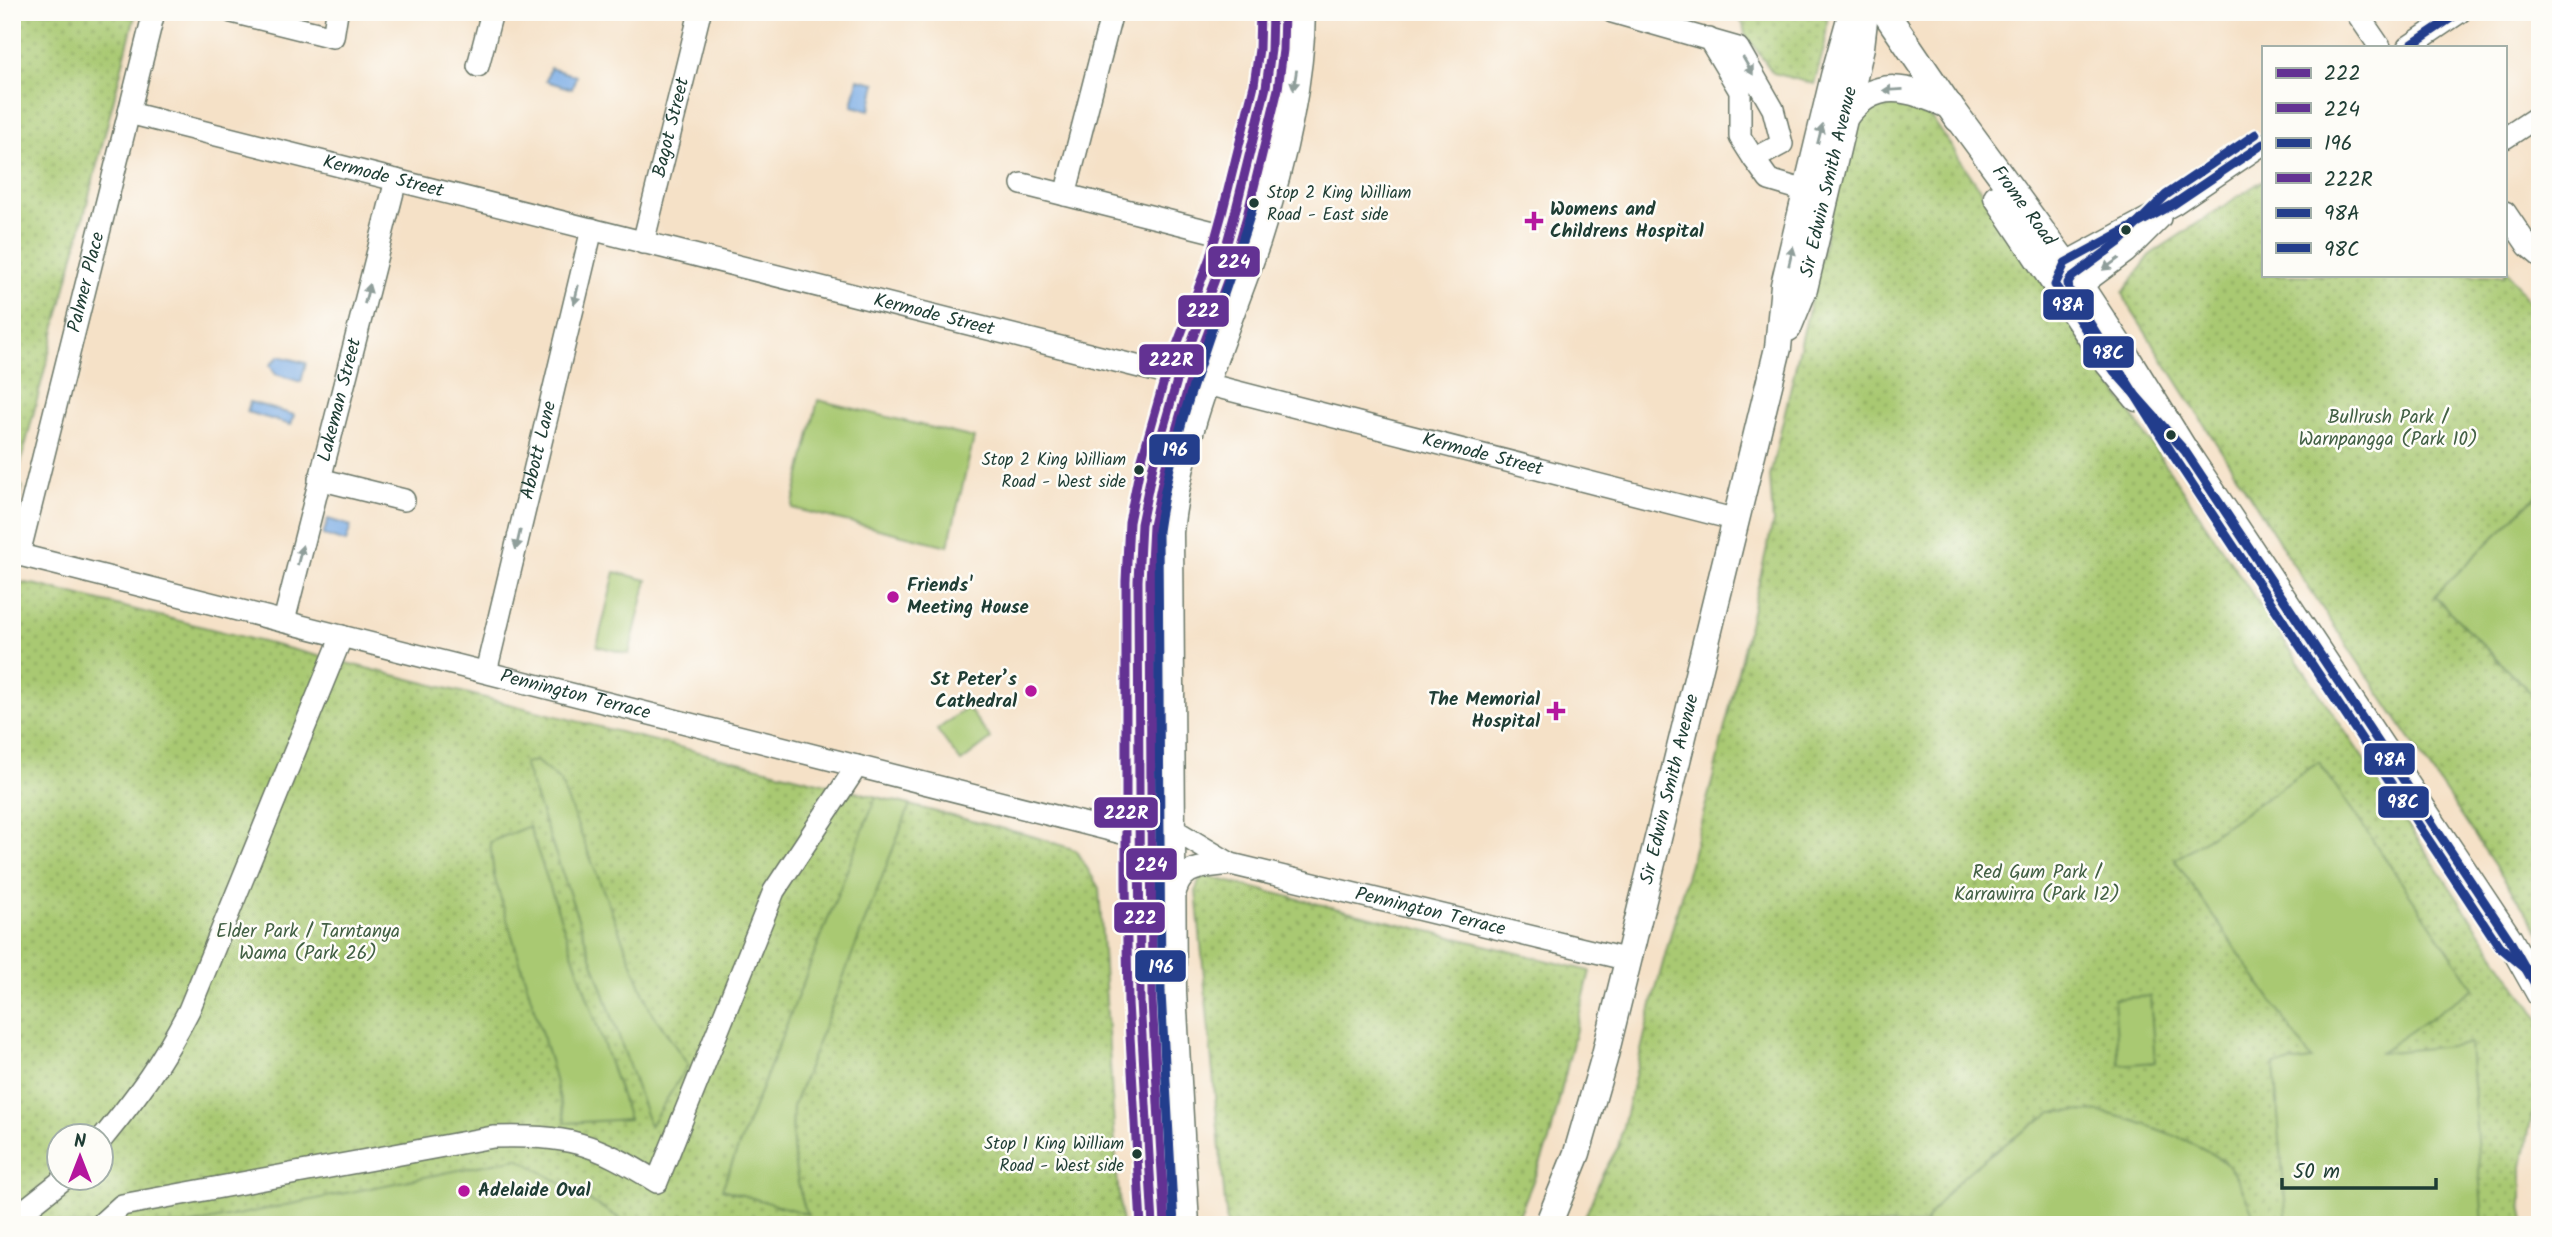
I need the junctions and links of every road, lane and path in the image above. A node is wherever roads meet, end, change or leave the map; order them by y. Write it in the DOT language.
graph roads {
  1 [pos="154,12"];
  2 [pos="232,12"];
  3 [pos="337,12"];
  4 [pos="492,12"];
  5 [pos="700,12"];
  6 [pos="1112,12"];
  7 [pos="1272,12"];
  8 [pos="1301,12"];
  9 [pos="1612,12"];
  10 [pos="1852,12"];
  11 [pos="1865,12"];
  12 [pos="1885,12"];
  13 [pos="2356,12"];
  14 [pos="2453,14"];
  15 [pos="1709,39"];
  16 [pos="2379,46"];
  17 [pos="2409,46"];
  18 [pos="478,66"];
  19 [pos="1950,106"];
  20 [pos="1773,109"];
  21 [pos="129,113"];
  22 [pos="2540,115"];
  23 [pos="1844,118"];
  24 [pos="1740,121"];
  25 [pos="2506,137"];
  26 [pos="2262,145"];
  27 [pos="1754,159"];
  28 [pos="396,180"];
  29 [pos="1022,184"];
  30 [pos="1805,191"];
  31 [pos="1065,195"];
  32 [pos="2506,213"];
  33 [pos="592,229"];
  34 [pos="1229,236"];
  35 [pos="643,243"];
  36 [pos="2540,256"];
  37 [pos="2066,278"];
  38 [pos="1779,348"];
  39 [pos="1178,377"];
  40 [pos="1205,384"];
  41 [pos="319,479"];
  42 [pos="404,500"];
  43 [pos="1737,520"];
  44 [pos="16,553"];
  45 [pos="284,621"];
  46 [pos="342,636"];
  47 [pos="486,672"];
  48 [pos="857,766"];
  49 [pos="1171,828"];
  50 [pos="1138,837"];
  51 [pos="1231,864"];
  52 [pos="1172,900"];
  53 [pos="2509,939"];
  54 [pos="1629,960"];
  55 [pos="2540,965"];
  56 [pos="2540,994"];
  57 [pos="116,1123"];
  58 [pos="47,1192"];
  59 [pos="12,1220"];
  60 [pos="100,1225"];
  61 [pos="1153,1225"];
  62 [pos="1186,1225"];
  63 [pos="1548,1225"];
  1 -- 21 [label="street, Palmer Place"];
  2 -- 3 [label="street"];
  4 -- 18 [label="street"];
  5 -- 35 [label="street, Bagot Street"];
  6 -- 31 [label="street"];
  7 -- 34 [label="main road"];
  8 -- 40 [label="main road, one-way"];
  9 -- 15 [label="street"];
  30 -- 10 [label="main road, Sir Edwin Smith Avenue, one-way"];
  11 -- 23 [label="main road, Sir Edwin Smith Avenue"];
  12 -- 19 [label="main road"];
  13 -- 16 [label="street"];
  14 -- 17 [label="street"];
  15 -- 20 [label="street, one-way"];
  15 -- 24 [label="street"];
  19 -- 23 [label="main road, one-way"];
  19 -- 37 [label="main road"];
  20 -- 24 [label="street"];
  20 -- 27 [label="street"];
  21 -- 28 [label="street, Kermode Street"];
  21 -- 44 [label="street, Palmer Place"];
  22 -- 25 [label="street"];
  23 -- 38 [label="main road, Sir Edwin Smith Avenue"];
  24 -- 27 [label="street"];
  26 -- 37 [label="street"];
  27 -- 30 [label="street"];
  28 -- 33 [label="street, Kermode Street"];
  41 -- 28 [label="street, Lakeman Street, one-way"];
  29 -- 31 [label="street"];
  38 -- 30 [label="main road, Sir Edwin Smith Avenue, one-way"];
  31 -- 34 [label="street"];
  32 -- 36 [label="street"];
  33 -- 35 [label="street, Kermode Street"];
  33 -- 47 [label="street, Abbott Lane, one-way"];
  34 -- 39 [label="main road"];
  35 -- 39 [label="street, Kermode Street"];
  37 -- 53 [label="main road"];
  38 -- 43 [label="main road, Sir Edwin Smith Avenue"];
  39 -- 40 [label="street, Kermode Street"];
  39 -- 50 [label="main road"];
  40 -- 43 [label="street, Kermode Street"];
  40 -- 49 [label="main road"];
  41 -- 42 [label="street"];
  45 -- 41 [label="street, Lakeman Street, one-way"];
  43 -- 54 [label="main road, Sir Edwin Smith Avenue"];
  44 -- 45 [label="street, Pennington Terrace"];
  45 -- 46 [label="street, Pennington Terrace"];
  46 -- 47 [label="street, Pennington Terrace"];
  46 -- 57 [label="street"];
  47 -- 48 [label="street, Pennington Terrace"];
  48 -- 50 [label="street, Pennington Terrace"];
  48 -- 60 [label="street"];
  49 -- 51 [label="street, Pennington Terrace"];
  49 -- 52 [label="main road"];
  50 -- 52 [label="main road"];
  50 -- 61 [label="main road"];
  51 -- 52 [label="street, Pennington Terrace"];
  51 -- 54 [label="street, Pennington Terrace"];
  52 -- 62 [label="main road"];
  53 -- 55 [label="main road"];
  53 -- 56 [label="main road"];
  54 -- 63 [label="main road, Sir Edwin Smith Avenue"];
  58 -- 59 [label="street"];
}
